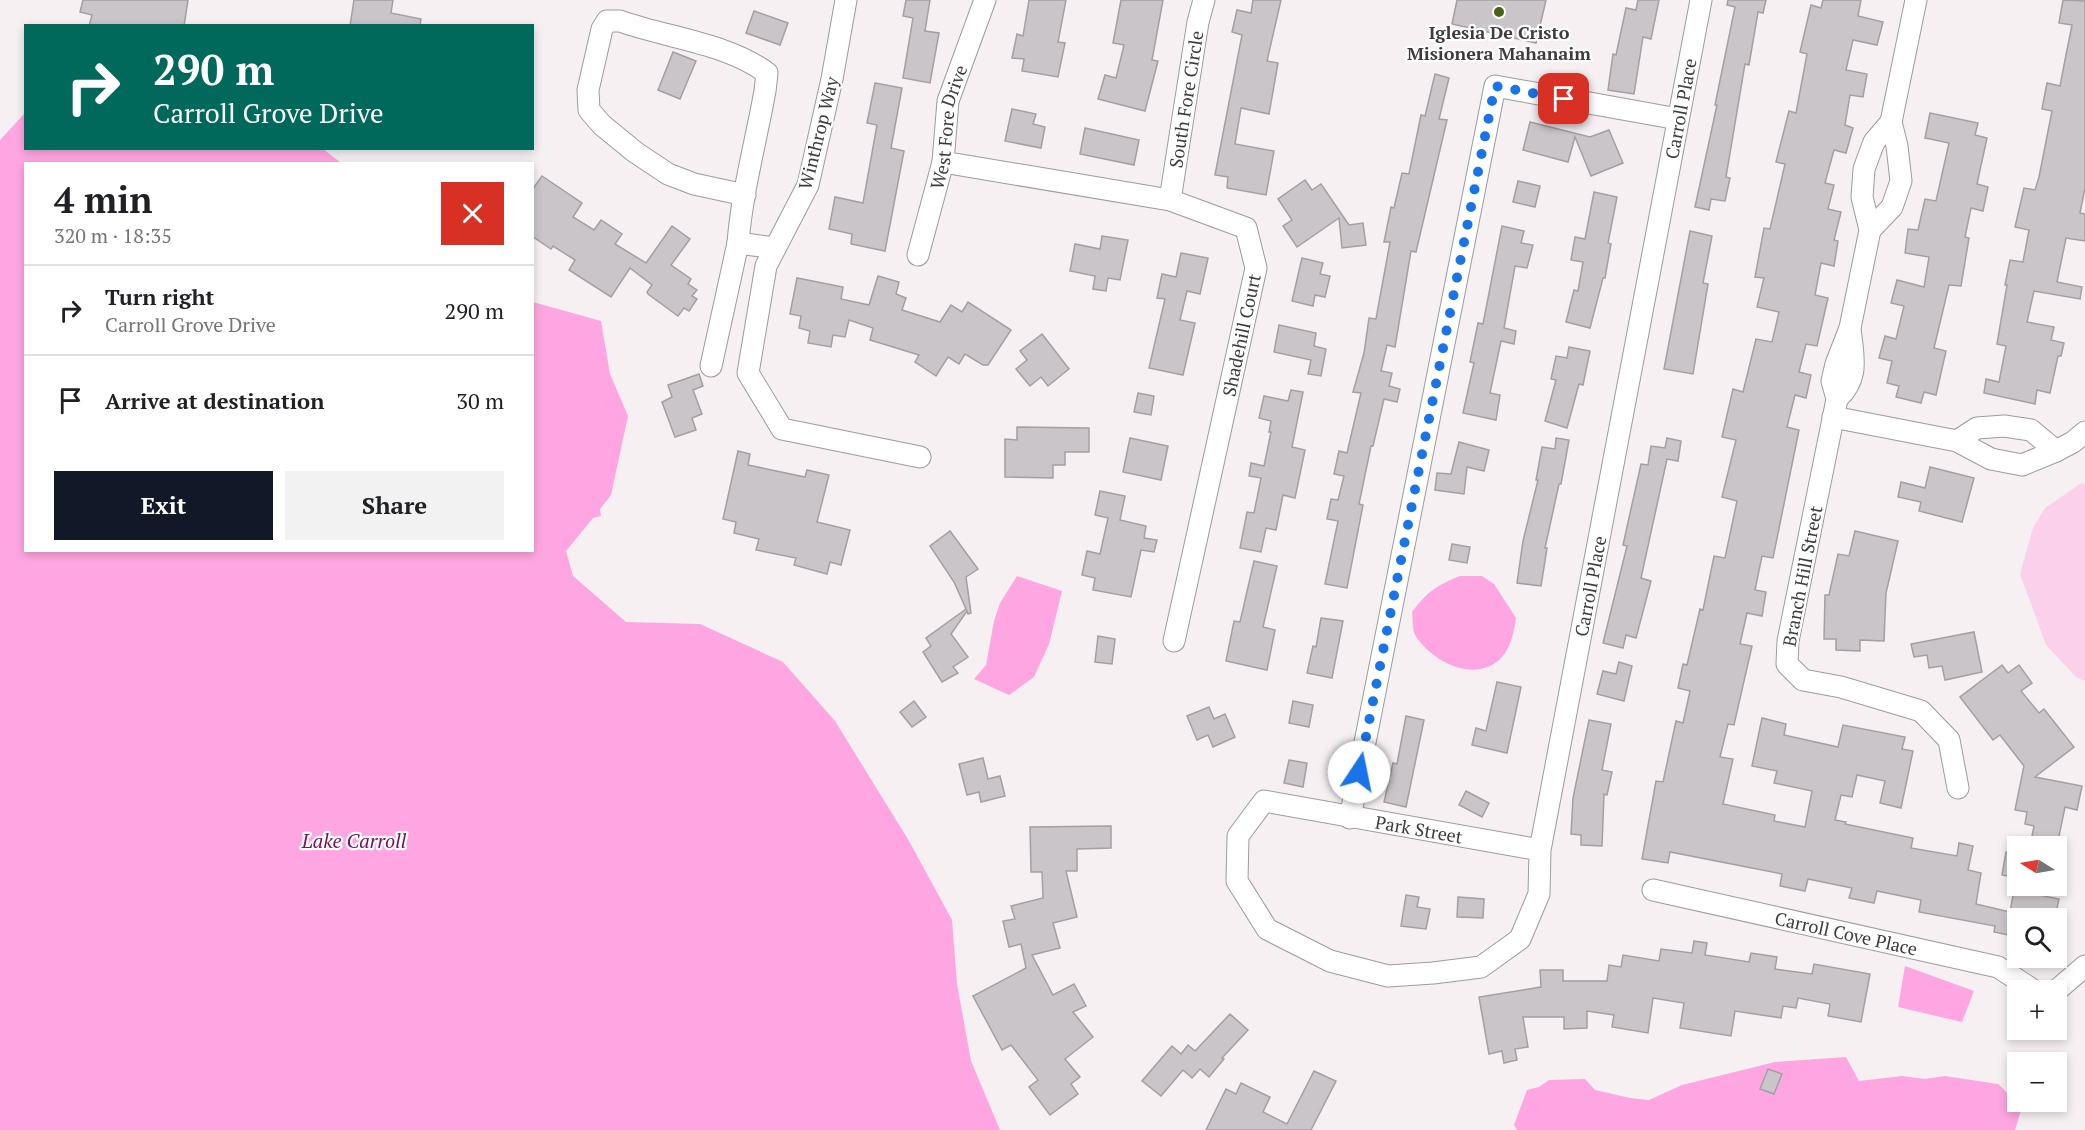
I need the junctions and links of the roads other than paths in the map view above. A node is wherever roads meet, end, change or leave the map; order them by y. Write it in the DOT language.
graph roads {
  1 [pos="846,0"];
  2 [pos="985,0"];
  3 [pos="1204,0"];
  4 [pos="1701,0"];
  5 [pos="1916,0"];
  6 [pos="1678,119"];
  7 [pos="1891,122"];
  8 [pos="943,162"];
  9 [pos="745,195"];
  10 [pos="1170,200"];
  11 [pos="1870,230"];
  12 [pos="738,243"];
  13 [pos="775,248"];
  14 [pos="918,255"];
  15 [pos="711,366"];
  16 [pos="1835,408"];
  17 [pos="2085,432"];
  18 [pos="1957,441"];
  19 [pos="2056,451"];
  20 [pos="920,457"];
  21 [pos="1174,641"];
  22 [pos="1958,788"];
  23 [pos="1350,818"];
  24 [pos="1540,850"];
  25 [pos="1653,890"];
  26 [pos="1300,946"];
  27 [pos="2085,966"];
  28 [pos="2018,980"];
  29 [pos="2067,982"];
  1 -- 13 [label="street, Winthrop Way"];
  2 -- 8 [label="street, West Fore Drive"];
  3 -- 10 [label="street, South Fore Circle"];
  4 -- 6 [label="street, Carroll Place"];
  5 -- 7 [label="street, Branch Hill Street"];
  6 -- 23 [label="street"];
  6 -- 24 [label="street, Carroll Place"];
  7 -- 11 [label="street, Branch Hill Street"];
  7 -- 11 [label="street, Branch Hill Street"];
  8 -- 10 [label="street, Shadehill Court"];
  8 -- 14 [label="street, West Fore Drive"];
  9 -- 9 [label="street"];
  9 -- 12 [label="street"];
  10 -- 21 [label="street, Shadehill Court"];
  11 -- 16 [label="street, Branch Hill Street"];
  12 -- 13 [label="street"];
  12 -- 15 [label="street"];
  13 -- 20 [label="street, Winthrop Way"];
  16 -- 18 [label="street"];
  16 -- 22 [label="street, Branch Hill Street"];
  17 -- 19 [label="street"];
  18 -- 19 [label="street"];
  18 -- 19 [label="street"];
  23 -- 24 [label="street, Park Street"];
  23 -- 26 [label="street, Park Street"];
  24 -- 26 [label="street, Carroll Place"];
  25 -- 28 [label="street, Carroll Cove Place"];
  27 -- 29 [label="street"];
}
